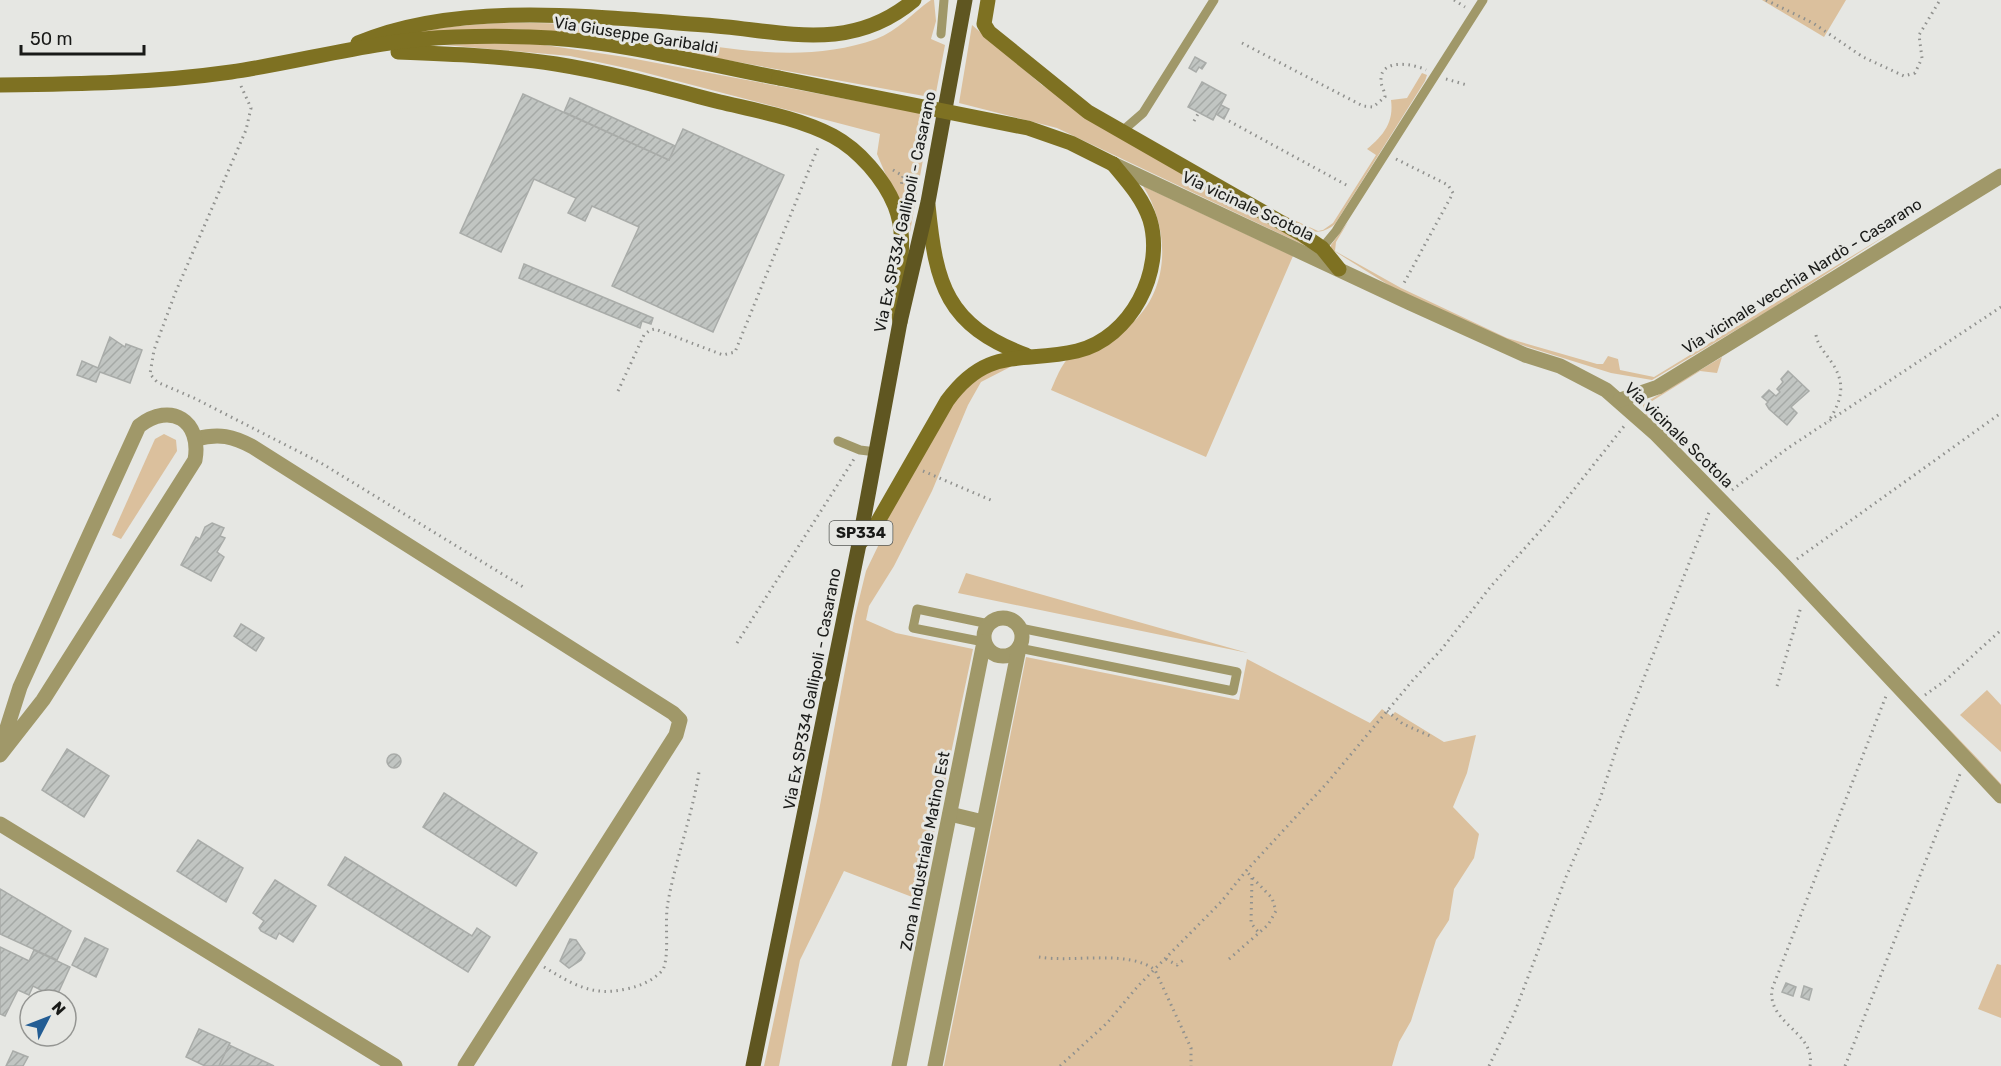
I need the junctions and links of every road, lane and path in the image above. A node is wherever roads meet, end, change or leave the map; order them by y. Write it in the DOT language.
graph roads {
  1 [pos="914,0"];
  2 [pos="944,0"];
  3 [pos="965,0"];
  4 [pos="988,0"];
  5 [pos="1214,0"];
  6 [pos="1482,0"];
  7 [pos="1766,0"];
  8 [pos="1940,0"];
  9 [pos="941,34"];
  10 [pos="1242,43"];
  11 [pos="344,50"];
  12 [pos="234,72"];
  13 [pos="1435,75"];
  14 [pos="0,85"];
  15 [pos="1467,86"];
  16 [pos="1199,112"];
  17 [pos="1194,121"];
  18 [pos="1229,121"];
  19 [pos="824,132"];
  20 [pos="1120,133"];
  21 [pos="1383,154"];
  22 [pos="1113,164"];
  23 [pos="2001,176"];
  24 [pos="1359,192"];
  25 [pos="928,202"];
  26 [pos="1322,248"];
  27 [pos="1339,268"];
  28 [pos="1398,296"];
  29 [pos="2001,307"];
  30 [pos="900,322"];
  31 [pos="1816,335"];
  32 [pos="1026,355"];
  33 [pos="618,391"];
  34 [pos="1620,400"];
  35 [pos="1634,413"];
  36 [pos="2001,413"];
  37 [pos="1827,424"];
  38 [pos="196,439"];
  39 [pos="838,441"];
  40 [pos="860,450"];
  41 [pos="876,452"];
  42 [pos="910,465"];
  43 [pos="1719,499"];
  44 [pos="993,501"];
  45 [pos="860,544"];
  46 [pos="1786,567"];
  47 [pos="1805,587"];
  48 [pos="525,588"];
  49 [pos="989,624"];
  50 [pos="1020,628"];
  51 [pos="2001,630"];
  52 [pos="984,642"];
  53 [pos="736,643"];
  54 [pos="1019,648"];
  55 [pos="1893,681"];
  56 [pos="1777,686"];
  57 [pos="1912,701"];
  58 [pos="1387,711"];
  59 [pos="1430,736"];
  60 [pos="0,750"];
  61 [pos="0,755"];
  62 [pos="1966,758"];
  63 [pos="699,772"];
  64 [pos="2001,796"];
  65 [pos="950,814"];
  66 [pos="983,822"];
  67 [pos="0,824"];
  68 [pos="1246,871"];
  69 [pos="1252,878"];
  70 [pos="1259,933"];
  71 [pos="1039,957"];
  72 [pos="1186,958"];
  73 [pos="1166,959"];
  74 [pos="1228,959"];
  75 [pos="533,960"];
  76 [pos="1155,970"];
  77 [pos="395,1066"];
  78 [pos="465,1066"];
  79 [pos="753,1066"];
  80 [pos="899,1066"];
  81 [pos="936,1066"];
  82 [pos="1060,1066"];
  83 [pos="1191,1066"];
  84 [pos="1489,1066"];
  85 [pos="1810,1066"];
  86 [pos="1845,1066"];
  1 -- 11 [label="main road"];
  2 -- 9 [label="lane"];
  3 -- 25 [label="main road, Via Ex SP334 Gallipoli - Casarano / SP334"];
  4 -- 20 [label="main road"];
  5 -- 20 [label="lane"];
  6 -- 13 [label="lane"];
  7 -- 8 [label="path"];
  10 -- 13 [label="path"];
  11 -- 12 [label="main road, Via Giuseppe Garibaldi"];
  11 -- 19 [label="main road"];
  11 -- 22 [label="main road, Via Giuseppe Garibaldi, bridge"];
  12 -- 14 [label="main road, Via Giuseppe Garibaldi"];
  12 -- 48 [label="path"];
  13 -- 15 [label="path"];
  13 -- 21 [label="lane"];
  16 -- 17 [label="path"];
  18 -- 24 [label="path"];
  19 -- 30 [label="main road"];
  19 -- 33 [label="path"];
  20 -- 26 [label="main road"];
  21 -- 24 [label="lane"];
  21 -- 28 [label="path"];
  22 -- 27 [label="street, Via vicinale Scotola"];
  22 -- 32 [label="main road"];
  23 -- 34 [label="street, Via vicinale vecchia Nardò - Casarano"];
  24 -- 26 [label="lane"];
  25 -- 30 [label="main road, Via Ex SP334 Gallipoli - Casarano / SP334"];
  25 -- 32 [label="main road"];
  26 -- 27 [label="main road"];
  27 -- 28 [label="street, Via vicinale Scotola"];
  28 -- 34 [label="street, Via vicinale Scotola"];
  29 -- 37 [label="path"];
  30 -- 41 [label="main road, Via Ex SP334 Gallipoli - Casarano / SP334"];
  31 -- 37 [label="path"];
  32 -- 42 [label="main road"];
  34 -- 35 [label="street, Via vicinale Scotola"];
  35 -- 43 [label="street, Via vicinale Scotola"];
  35 -- 58 [label="path"];
  36 -- 46 [label="path"];
  37 -- 43 [label="path"];
  38 -- 60 [label="street"];
  38 -- 61 [label="street"];
  38 -- 75 [label="street"];
  39 -- 40 [label="lane"];
  40 -- 41 [label="lane"];
  40 -- 53 [label="path"];
  41 -- 45 [label="main road, Via Ex SP334 Gallipoli - Casarano / SP334"];
  42 -- 44 [label="path"];
  42 -- 45 [label="main road"];
  43 -- 46 [label="street, Via vicinale Scotola"];
  43 -- 84 [label="path"];
  45 -- 79 [label="main road, Via Ex SP334 Gallipoli - Casarano / SP334"];
  46 -- 47 [label="street, Via vicinale Scotola"];
  47 -- 55 [label="street, Via vicinale Scotola"];
  47 -- 56 [label="path"];
  49 -- 50 [label="street"];
  49 -- 52 [label="street, Zona Industriale Matino Est"];
  49 -- 52 [label="lane"];
  50 -- 54 [label="street"];
  50 -- 54 [label="lane"];
  51 -- 57 [label="path"];
  52 -- 54 [label="street"];
  52 -- 65 [label="street, Zona Industriale Matino Est"];
  54 -- 66 [label="street"];
  55 -- 57 [label="street, Via vicinale Scotola"];
  55 -- 85 [label="path"];
  57 -- 62 [label="street, Via vicinale Scotola"];
  58 -- 59 [label="path"];
  58 -- 68 [label="path"];
  62 -- 64 [label="street, Via vicinale Scotola"];
  62 -- 86 [label="path"];
  63 -- 75 [label="path"];
  65 -- 66 [label="street"];
  65 -- 80 [label="street, Zona Industriale Matino Est"];
  66 -- 81 [label="street"];
  67 -- 77 [label="street"];
  68 -- 69 [label="path"];
  68 -- 73 [label="path"];
  69 -- 70 [label="path"];
  69 -- 70 [label="path"];
  70 -- 74 [label="path"];
  71 -- 76 [label="path"];
  72 -- 73 [label="path"];
  73 -- 76 [label="path"];
  75 -- 78 [label="street"];
  76 -- 82 [label="path"];
  76 -- 83 [label="path"];
}
